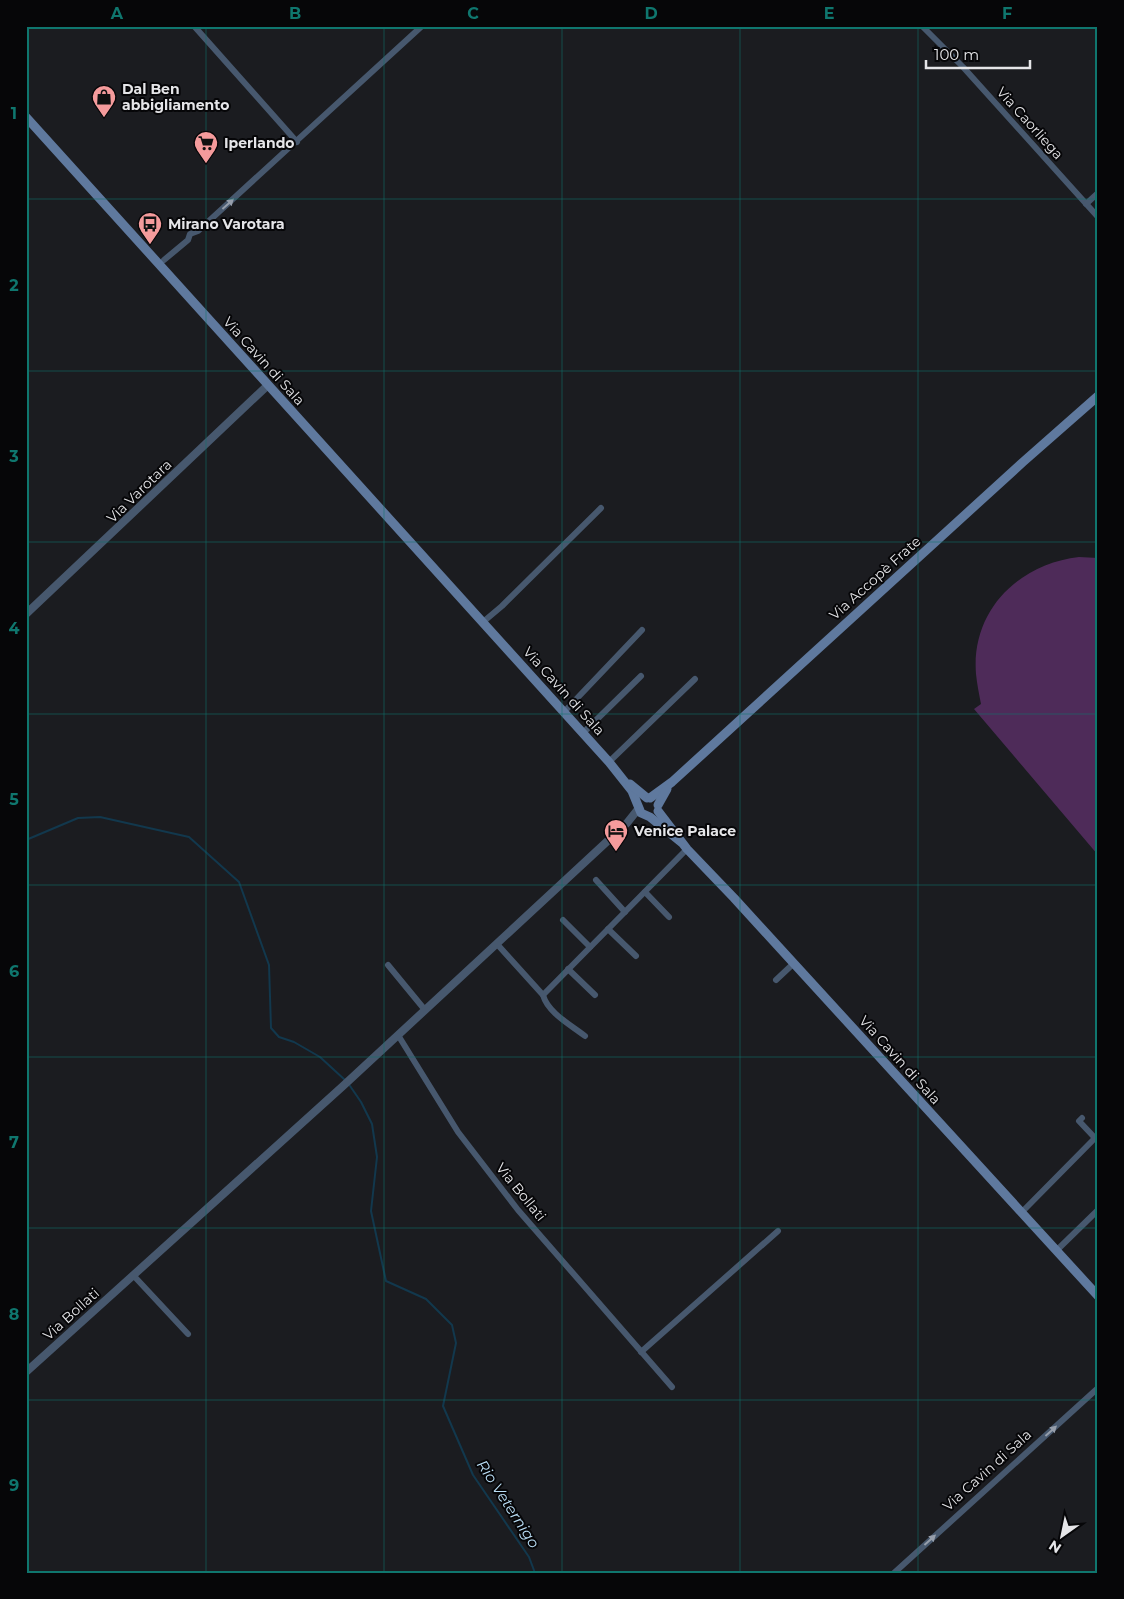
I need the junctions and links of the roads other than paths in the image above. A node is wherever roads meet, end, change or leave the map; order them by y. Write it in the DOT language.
graph roads {
  1 [pos="194,26"];
  2 [pos="422,26"];
  3 [pos="922,26"];
  4 [pos="26,117"];
  5 [pos="298,142"];
  6 [pos="1098,192"];
  7 [pos="1086,204"];
  8 [pos="1098,217"];
  9 [pos="164,260"];
  10 [pos="268,385"];
  11 [pos="1098,396"];
  12 [pos="602,508"];
  13 [pos="26,614"];
  14 [pos="483,622"];
  15 [pos="642,630"];
  16 [pos="642,676"];
  17 [pos="695,679"];
  18 [pos="564,712"];
  19 [pos="583,733"];
  20 [pos="609,762"];
  21 [pos="623,779"];
  22 [pos="672,782"];
  23 [pos="648,798"];
  24 [pos="639,807"];
  25 [pos="658,808"];
  26 [pos="648,817"];
  27 [pos="627,823"];
  28 [pos="684,846"];
  29 [pos="596,880"];
  30 [pos="645,892"];
  31 [pos="625,912"];
  32 [pos="670,916"];
  33 [pos="564,920"];
  34 [pos="608,929"];
  35 [pos="497,944"];
  36 [pos="590,947"];
  37 [pos="636,956"];
  38 [pos="794,964"];
  39 [pos="388,966"];
  40 [pos="568,969"];
  41 [pos="776,980"];
  42 [pos="543,995"];
  43 [pos="595,996"];
  44 [pos="425,1010"];
  45 [pos="398,1035"];
  46 [pos="585,1036"];
  47 [pos="1082,1118"];
  48 [pos="1096,1136"];
  49 [pos="1098,1210"];
  50 [pos="1021,1213"];
  51 [pos="778,1231"];
  52 [pos="1056,1250"];
  53 [pos="134,1275"];
  54 [pos="1094,1286"];
  55 [pos="1098,1296"];
  56 [pos="188,1334"];
  57 [pos="642,1352"];
  58 [pos="26,1372"];
  59 [pos="672,1387"];
  60 [pos="1097,1389"];
  61 [pos="894,1573"];
  1 -- 5 [label="street"];
  2 -- 5 [label="street"];
  3 -- 7 [label="street, Via Caorliega"];
  4 -- 10 [label="main road, Via Cavin di Sala"];
  9 -- 5 [label="street, one-way"];
  6 -- 7 [label="street"];
  7 -- 8 [label="street, Via Caorliega"];
  10 -- 13 [label="street, Via Varotara"];
  10 -- 14 [label="main road, Via Cavin di Sala"];
  11 -- 22 [label="main road, Via Accopè Frate"];
  12 -- 14 [label="street"];
  14 -- 18 [label="main road, Via Cavin di Sala"];
  15 -- 18 [label="street"];
  16 -- 19 [label="street"];
  17 -- 20 [label="street"];
  18 -- 19 [label="main road, Via Cavin di Sala"];
  19 -- 20 [label="main road, Via Cavin di Sala"];
  20 -- 21 [label="main road, Via Cavin di Sala"];
  21 -- 23 [label="main road, Via Cavin di Sala"];
  21 -- 24 [label="main road, Via Cavin di Sala"];
  22 -- 23 [label="main road, Via Accopè Frate"];
  22 -- 25 [label="main road, Via Accopè Frate"];
  23 -- 24 [label="main road"];
  23 -- 25 [label="main road"];
  24 -- 26 [label="main road"];
  24 -- 27 [label="street, Via Bollati"];
  25 -- 26 [label="main road"];
  25 -- 28 [label="main road, Via Cavin di Sala"];
  26 -- 27 [label="street, Via Bollati"];
  26 -- 28 [label="main road, Via Cavin di Sala"];
  27 -- 35 [label="street, Via Bollati"];
  28 -- 30 [label="street"];
  28 -- 38 [label="main road, Via Cavin di Sala"];
  29 -- 31 [label="street"];
  30 -- 31 [label="street"];
  30 -- 32 [label="street"];
  31 -- 34 [label="street"];
  33 -- 36 [label="street"];
  34 -- 36 [label="street"];
  34 -- 37 [label="street"];
  35 -- 42 [label="street"];
  35 -- 44 [label="street, Via Bollati"];
  36 -- 40 [label="street"];
  38 -- 41 [label="street"];
  38 -- 50 [label="main road, Via Cavin di Sala"];
  39 -- 44 [label="street"];
  40 -- 42 [label="street"];
  40 -- 43 [label="street"];
  42 -- 46 [label="street"];
  44 -- 45 [label="street, Via Bollati"];
  45 -- 53 [label="street, Via Bollati"];
  45 -- 57 [label="street, Via Bollati"];
  47 -- 48 [label="street"];
  48 -- 50 [label="street"];
  49 -- 52 [label="street"];
  50 -- 52 [label="main road, Via Cavin di Sala"];
  51 -- 57 [label="street"];
  52 -- 54 [label="main road, Via Cavin di Sala"];
  53 -- 56 [label="street"];
  53 -- 58 [label="street, Via Bollati"];
  54 -- 55 [label="main road, Via Cavin di Sala"];
  57 -- 59 [label="street, Via Bollati"];
  61 -- 60 [label="street, Via Cavin di Sala, one-way"];
}
